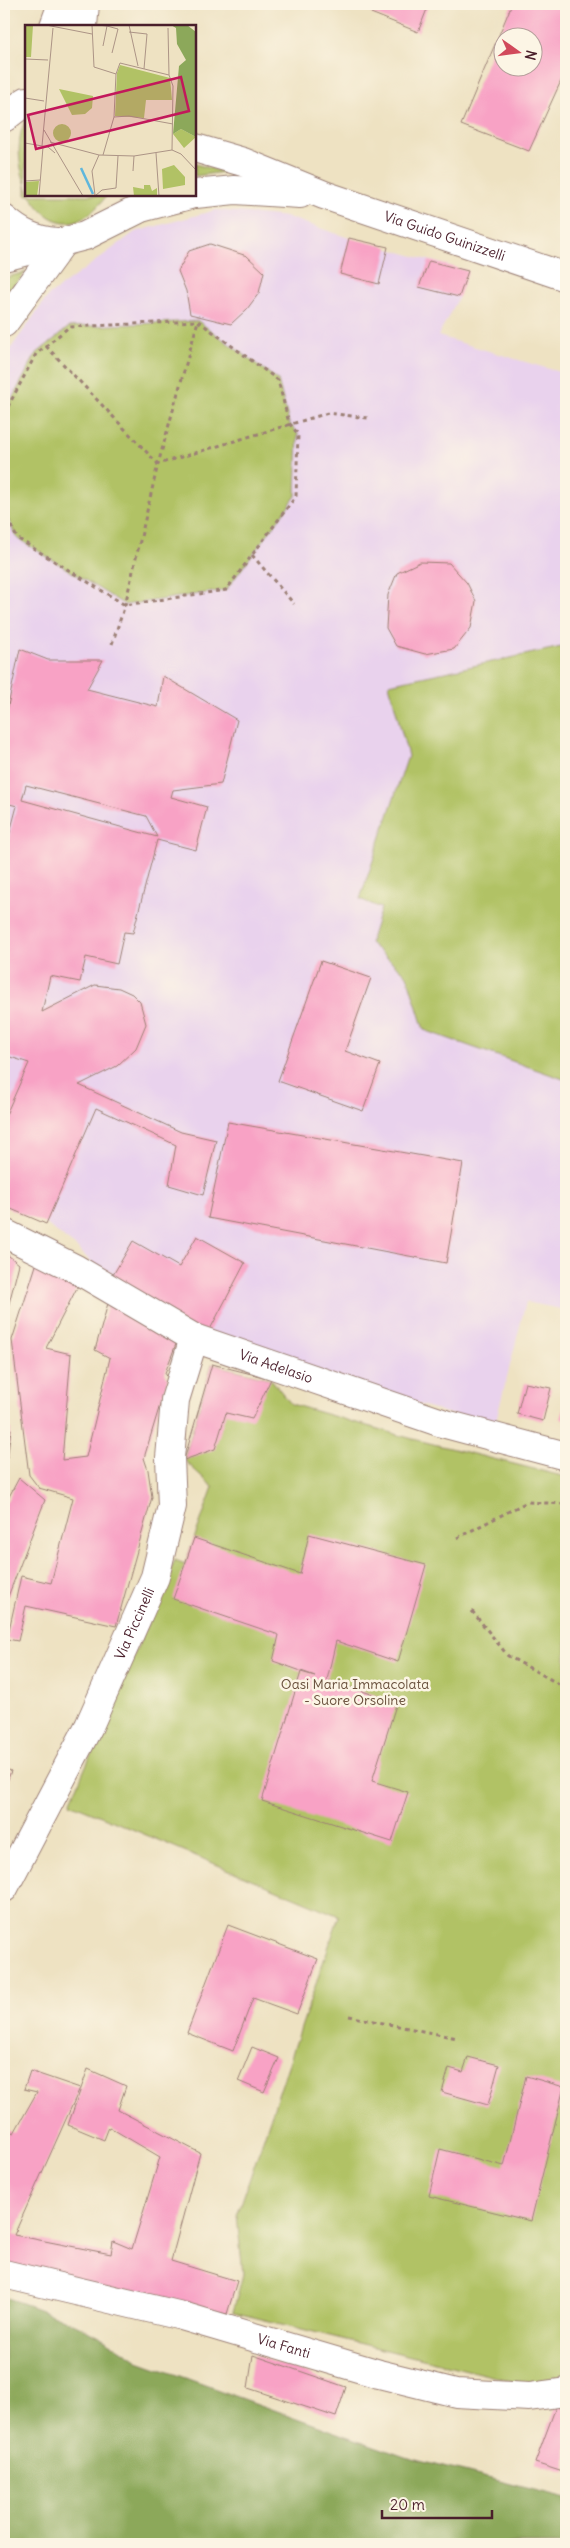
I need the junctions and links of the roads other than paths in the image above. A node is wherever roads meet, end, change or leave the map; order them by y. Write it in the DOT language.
graph roads {
  1 [pos="62,4"];
  2 [pos="85,4"];
  3 [pos="54,25"];
  4 [pos="83,25"];
  5 [pos="196,148"];
  6 [pos="196,194"];
  7 [pos="324,195"];
  8 [pos="125,196"];
  9 [pos="186,196"];
  10 [pos="4,219"];
  11 [pos="106,224"];
  12 [pos="63,242"];
  13 [pos="4,257"];
  14 [pos="566,277"];
  15 [pos="4,323"];
  16 [pos="4,1233"];
  17 [pos="194,1338"];
  18 [pos="566,1456"];
  19 [pos="4,1888"];
  20 [pos="4,2274"];
  21 [pos="566,2392"];
  1 -- 3 [label="street"];
  2 -- 4 [label="street"];
  5 -- 7 [label="street"];
  6 -- 7 [label="street"];
  7 -- 14 [label="street, Via Guido Guinizzelli"];
  8 -- 11 [label="street"];
  9 -- 11 [label="street"];
  10 -- 12 [label="street"];
  11 -- 12 [label="street"];
  12 -- 13 [label="street"];
  12 -- 15 [label="street"];
  16 -- 17 [label="street, Via Adelasio"];
  17 -- 18 [label="street, Via Adelasio"];
  17 -- 19 [label="street, Via Piccinelli"];
  20 -- 21 [label="street, Via Fanti"];
}
